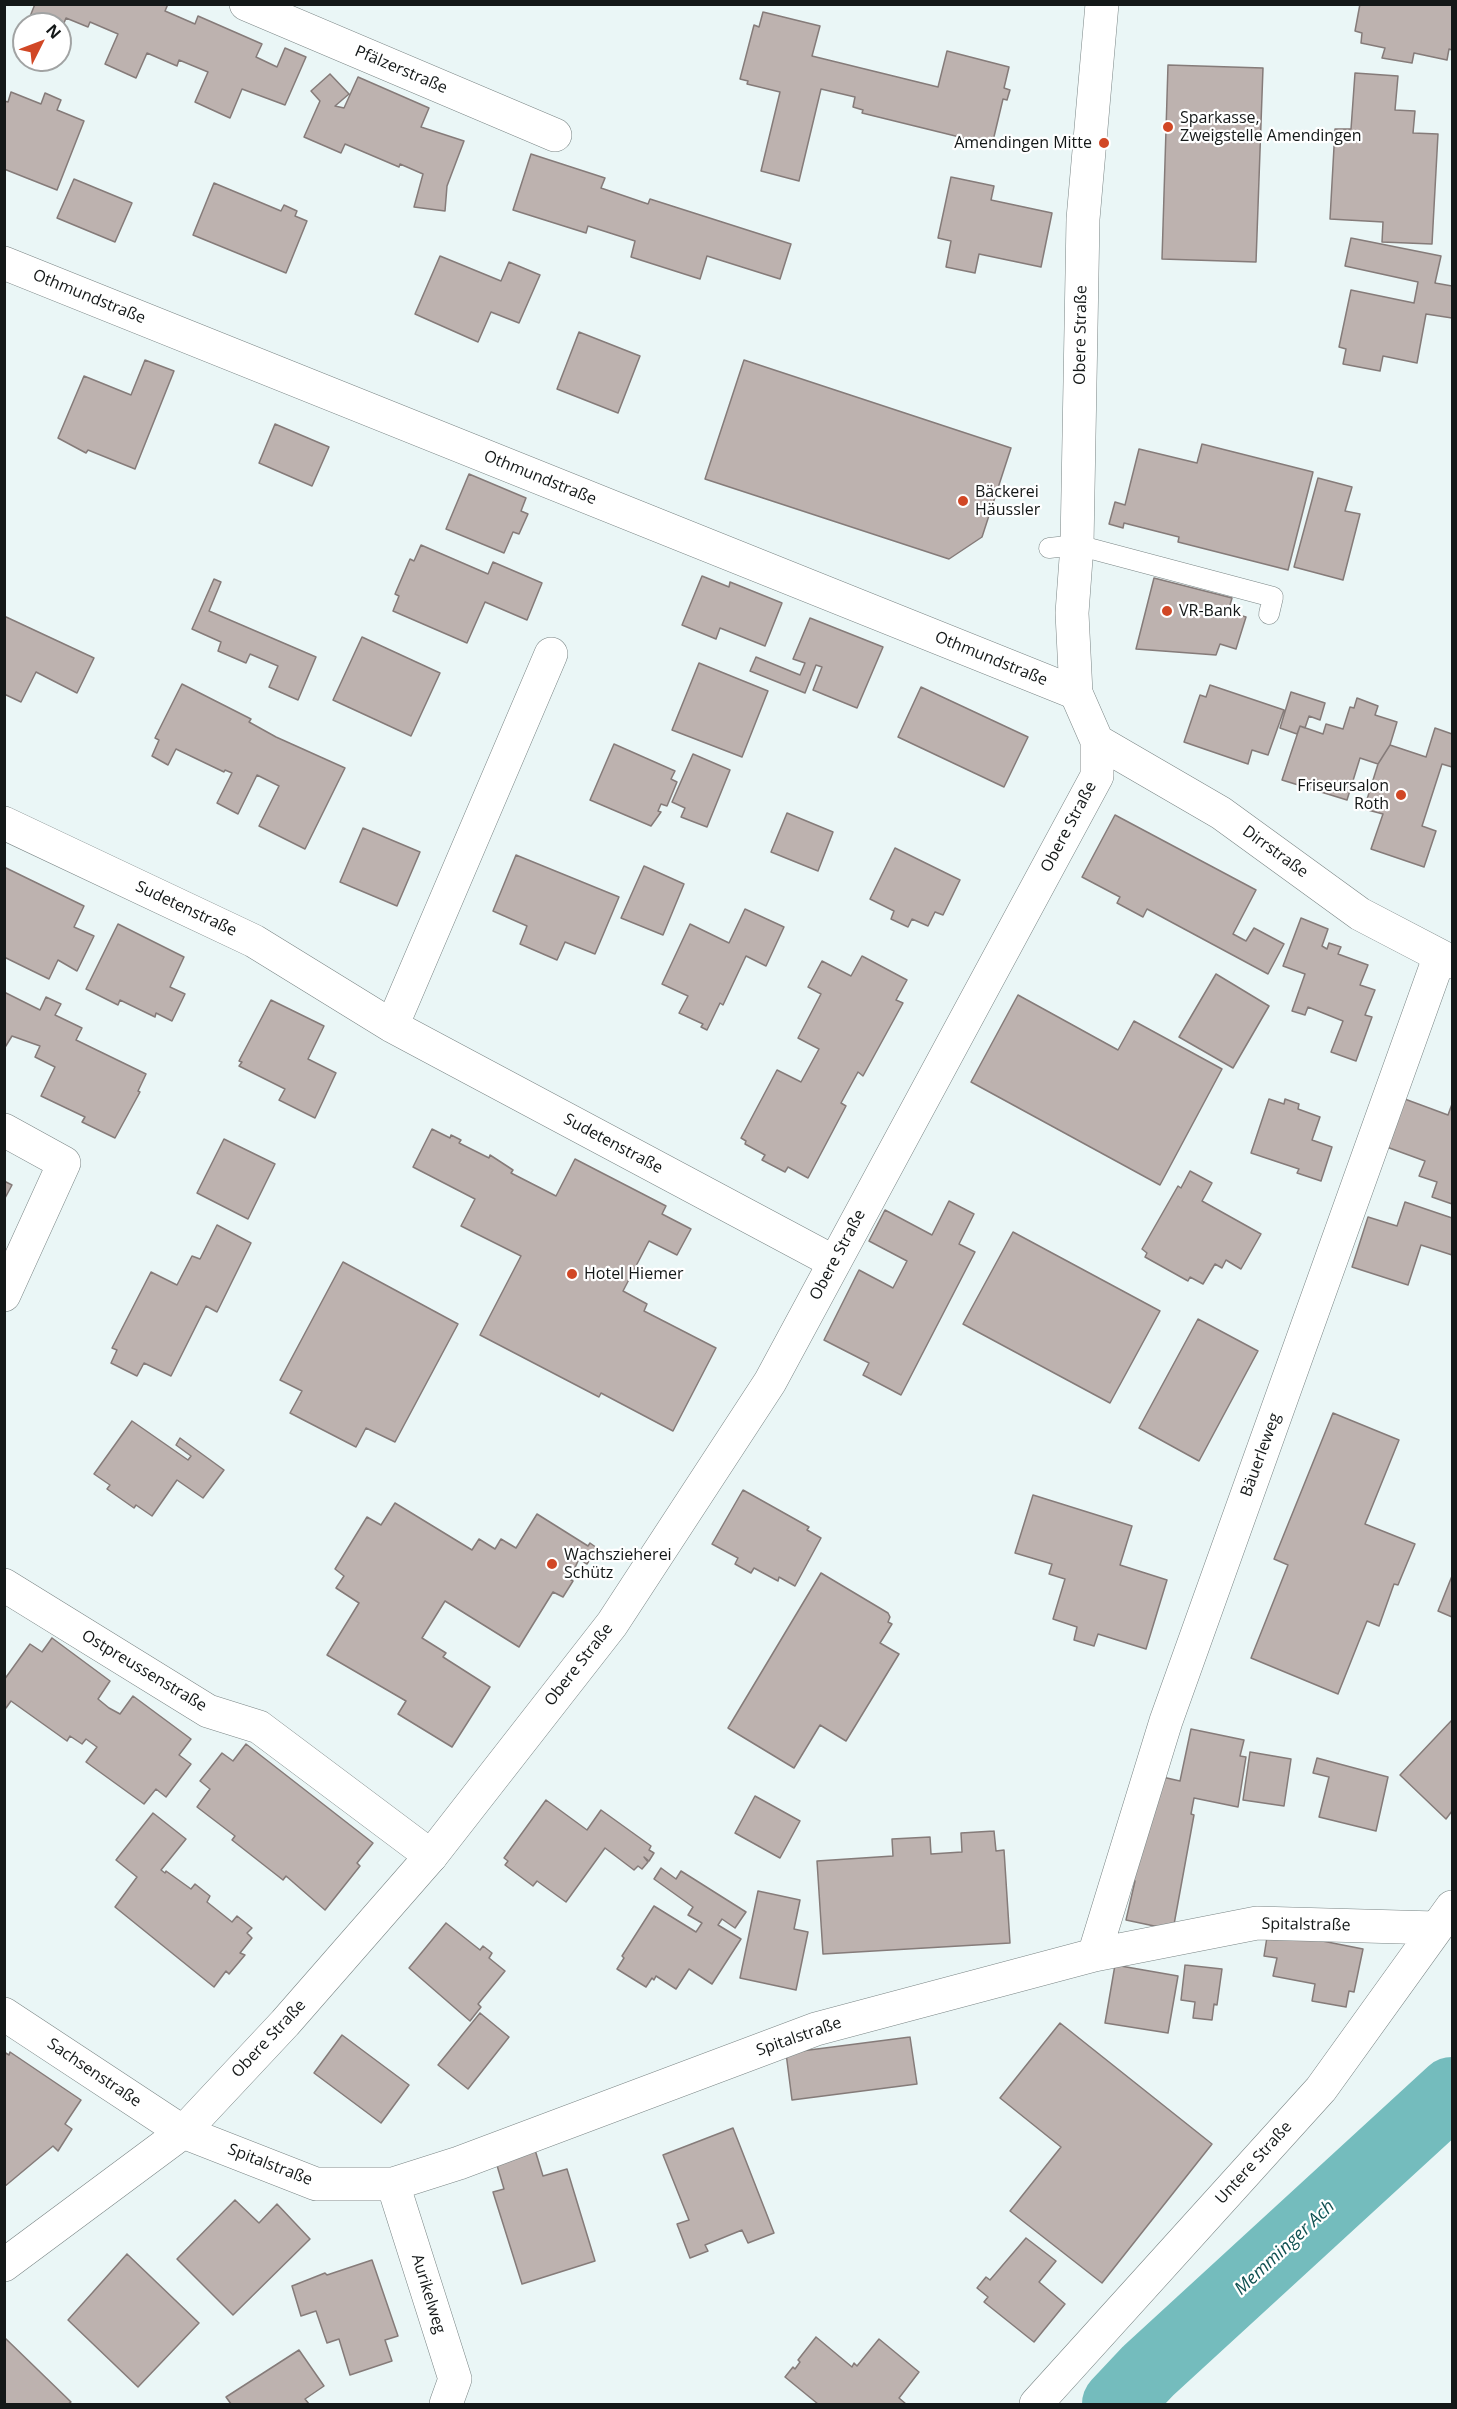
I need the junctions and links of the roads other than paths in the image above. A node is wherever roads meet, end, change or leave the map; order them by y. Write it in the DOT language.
graph roads {
  1 [pos="246,4"];
  2 [pos="1102,4"];
  3 [pos="555,135"];
  4 [pos="4,263"];
  5 [pos="1063,546"];
  6 [pos="1269,614"];
  7 [pos="551,654"];
  8 [pos="1076,693"];
  9 [pos="1096,741"];
  10 [pos="4,823"];
  11 [pos="1446,960"];
  12 [pos="392,1026"];
  13 [pos="4,1130"];
  14 [pos="834,1262"];
  15 [pos="4,1294"];
  16 [pos="4,1585"];
  17 [pos="431,1856"];
  18 [pos="1444,1917"];
  19 [pos="1094,1955"];
  20 [pos="4,2014"];
  21 [pos="183,2132"];
  22 [pos="393,2184"];
  23 [pos="4,2265"];
  24 [pos="446,2404"];
  25 [pos="1036,2404"];
  1 -- 3 [label="street, Pfälzerstraße"];
  2 -- 5 [label="street, Obere Straße"];
  4 -- 8 [label="street, Othmundstraße"];
  5 -- 6 [label="lane"];
  5 -- 8 [label="street, Obere Straße"];
  7 -- 12 [label="street"];
  8 -- 9 [label="street, Obere Straße"];
  9 -- 11 [label="street, Dirrstraße"];
  9 -- 14 [label="street, Obere Straße"];
  10 -- 12 [label="street, Sudetenstraße"];
  11 -- 19 [label="street, Bäuerleweg"];
  12 -- 14 [label="street, Sudetenstraße"];
  13 -- 15 [label="street"];
  14 -- 17 [label="street, Obere Straße"];
  16 -- 17 [label="street, Ostpreussenstraße"];
  17 -- 21 [label="street, Obere Straße"];
  18 -- 19 [label="street, Spitalstraße"];
  18 -- 25 [label="street, Untere Straße"];
  19 -- 22 [label="street, Spitalstraße"];
  20 -- 21 [label="street, Sachsenstraße"];
  21 -- 22 [label="street, Spitalstraße"];
  21 -- 23 [label="street, Obere Straße"];
  22 -- 24 [label="street, Aurikelweg"];
}
